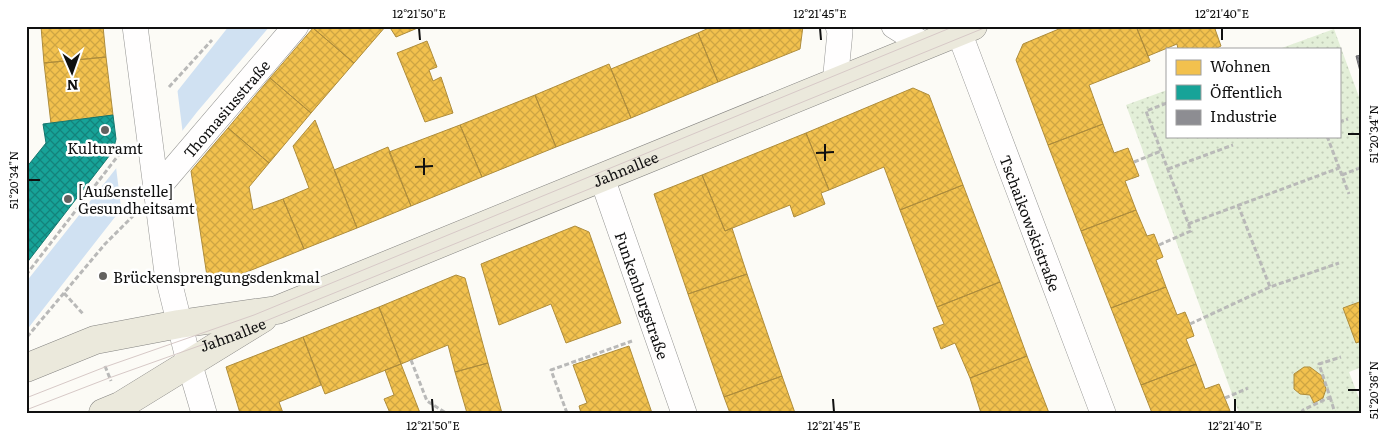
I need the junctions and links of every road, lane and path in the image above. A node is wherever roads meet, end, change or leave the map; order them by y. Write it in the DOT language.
graph roads {
  1 [pos="136,26"];
  2 [pos="296,26"];
  3 [pos="838,26"];
  4 [pos="894,26"];
  5 [pos="966,29"];
  6 [pos="212,40"];
  7 [pos="926,46"];
  8 [pos="195,61"];
  9 [pos="835,83"];
  10 [pos="1166,103"];
  11 [pos="1348,119"];
  12 [pos="1340,122"];
  13 [pos="1328,138"];
  14 [pos="1233,144"];
  15 [pos="1161,151"];
  16 [pos="115,160"];
  17 [pos="1134,162"];
  18 [pos="1362,167"];
  19 [pos="1339,168"];
  20 [pos="1168,170"];
  21 [pos="1342,175"];
  22 [pos="602,178"];
  23 [pos="154,185"];
  24 [pos="1349,194"];
  25 [pos="1238,205"];
  26 [pos="1188,224"];
  27 [pos="1159,245"];
  28 [pos="1339,263"];
  29 [pos="26,276"];
  30 [pos="1270,287"];
  31 [pos="64,293"];
  32 [pos="277,310"];
  33 [pos="85,316"];
  34 [pos="179,324"];
  35 [pos="1190,324"];
  36 [pos="656,333"];
  37 [pos="26,337"];
  38 [pos="187,357"];
  39 [pos="1341,357"];
  40 [pos="103,360"];
  41 [pos="411,360"];
  42 [pos="26,368"];
  43 [pos="112,385"];
  44 [pos="1248,388"];
  45 [pos="1330,397"];
  46 [pos="1225,398"];
  47 [pos="103,413"];
  48 [pos="204,413"];
  49 [pos="446,413"];
  50 [pos="567,413"];
  51 [pos="684,413"];
  52 [pos="1102,413"];
  53 [pos="1302,413"];
  54 [pos="1335,413"];
  1 -- 23 [label="street"];
  2 -- 23 [label="street, Thomasiusstraße"];
  3 -- 9 [label="street"];
  4 -- 7 [label="street"];
  5 -- 7 [label="main road, Jahnallee"];
  5 -- 52 [label="street, Tschaikowskistraße"];
  6 -- 8 [label="path"];
  7 -- 9 [label="main road, Jahnallee"];
  9 -- 22 [label="main road, Jahnallee"];
  10 -- 15 [label="path"];
  11 -- 12 [label="path"];
  13 -- 19 [label="path"];
  14 -- 20 [label="path"];
  15 -- 17 [label="path"];
  15 -- 20 [label="path"];
  16 -- 29 [label="path"];
  18 -- 21 [label="path"];
  19 -- 21 [label="path"];
  19 -- 25 [label="path"];
  20 -- 26 [label="path"];
  21 -- 24 [label="path"];
  22 -- 32 [label="main road, Jahnallee"];
  22 -- 36 [label="street, Funkenburgstraße"];
  23 -- 31 [label="path"];
  23 -- 34 [label="street"];
  25 -- 26 [label="path"];
  25 -- 30 [label="path"];
  26 -- 27 [label="path"];
  28 -- 30 [label="path"];
  30 -- 35 [label="path"];
  31 -- 33 [label="path"];
  31 -- 37 [label="path"];
  32 -- 34 [label="main road, Jahnallee"];
  32 -- 38 [label="main road, Jahnallee"];
  34 -- 38 [label="street"];
  34 -- 42 [label="main road, Jahnallee"];
  36 -- 50 [label="path"];
  36 -- 51 [label="street, Funkenburgstraße"];
  38 -- 47 [label="main road, Jahnallee"];
  38 -- 48 [label="street"];
  39 -- 45 [label="path"];
  40 -- 43 [label="path"];
  41 -- 49 [label="path"];
  44 -- 46 [label="path"];
  45 -- 53 [label="path"];
  45 -- 54 [label="path"];
}
